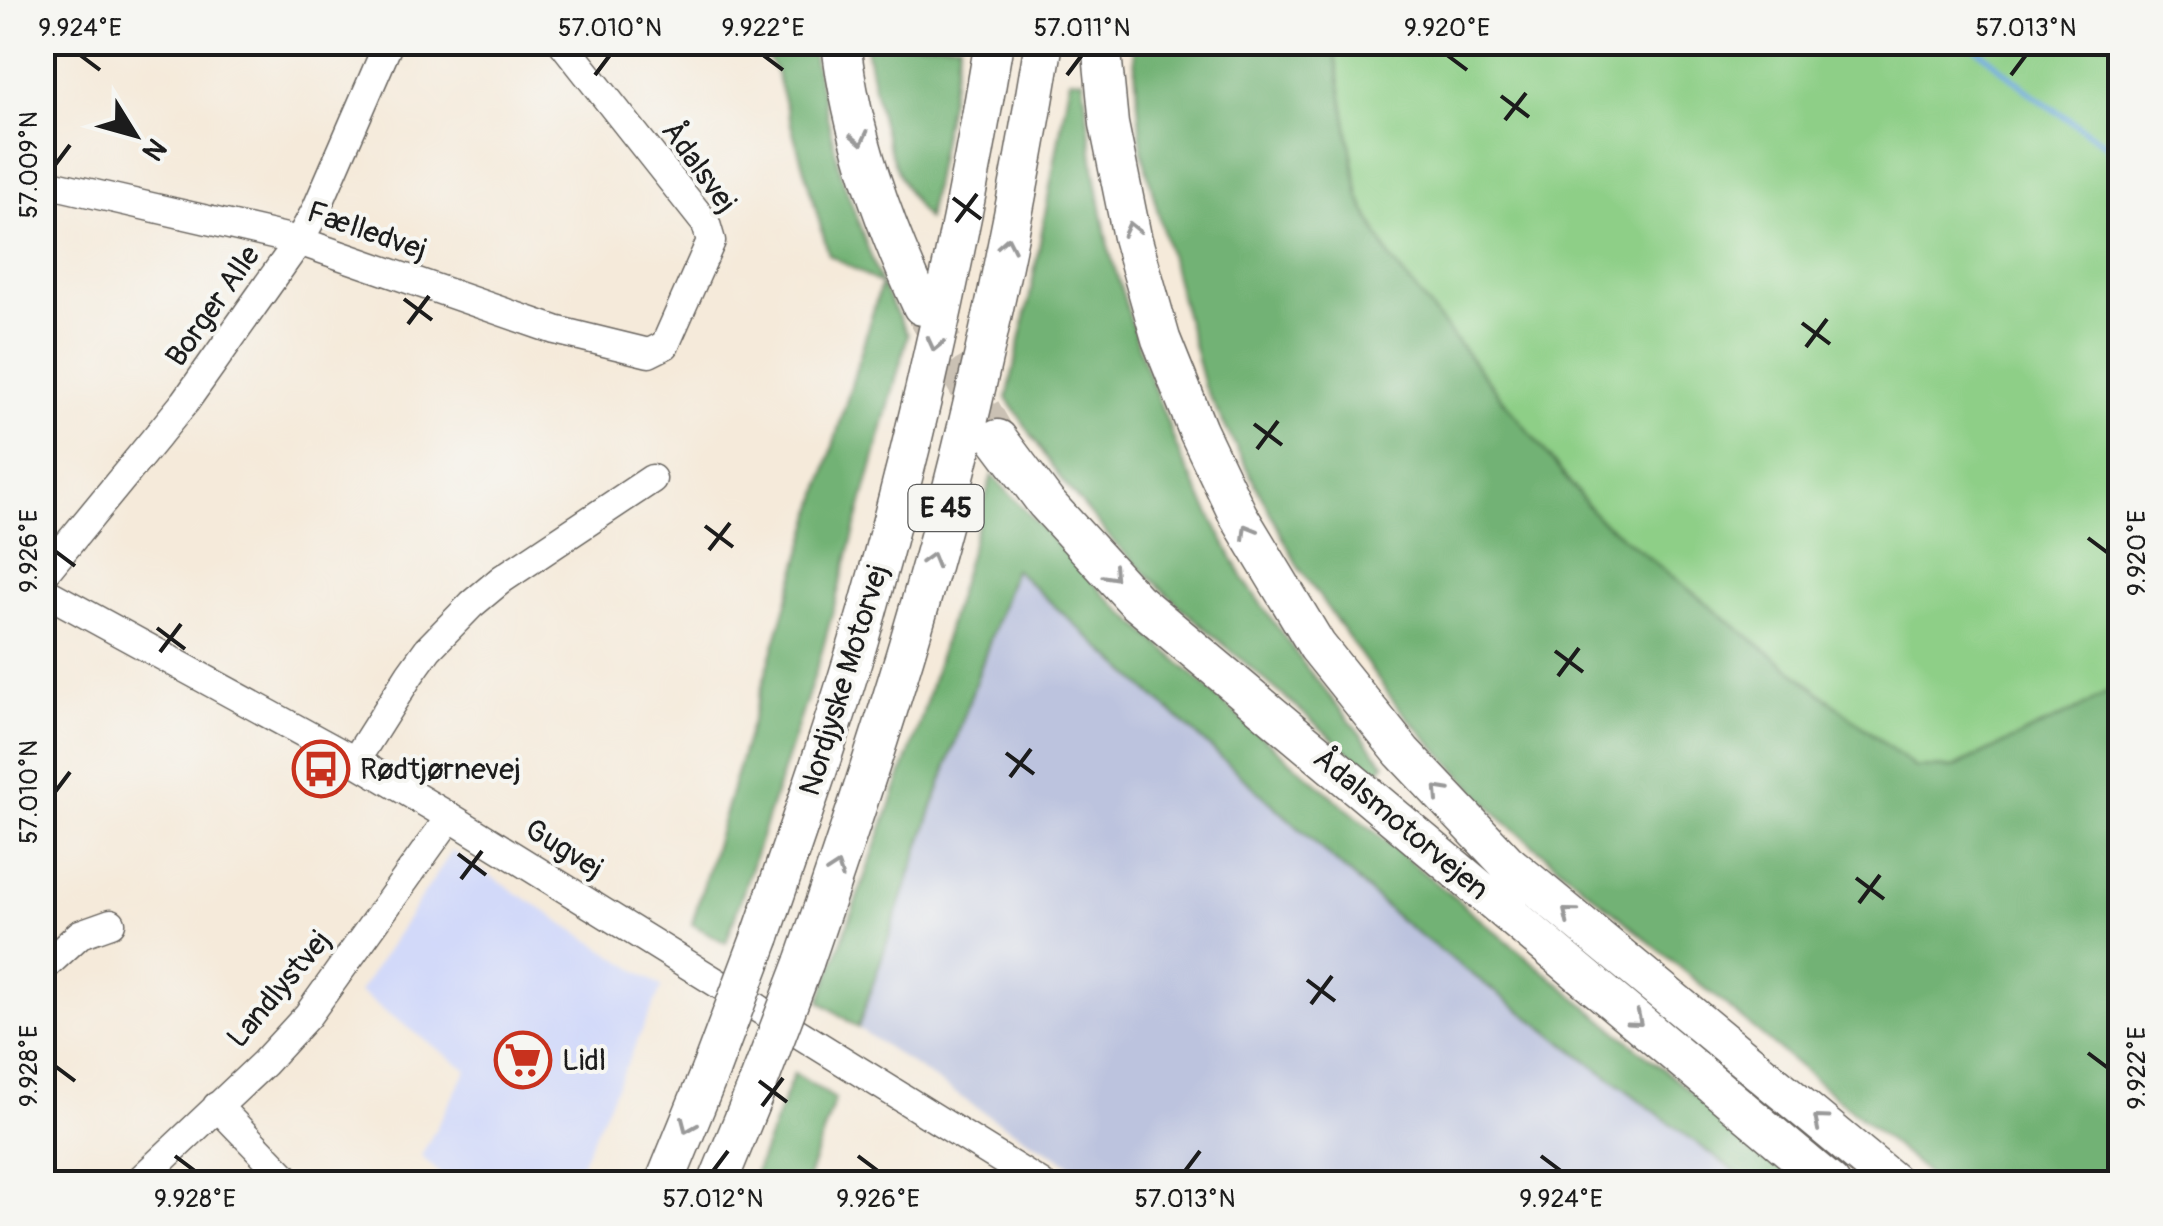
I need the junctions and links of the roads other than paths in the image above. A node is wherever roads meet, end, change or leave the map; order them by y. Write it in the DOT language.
graph roads {
  1 [pos="389,42"];
  2 [pos="562,42"];
  3 [pos="841,42"];
  4 [pos="994,42"];
  5 [pos="1044,42"];
  6 [pos="1101,42"];
  7 [pos="42,182"];
  8 [pos="299,241"];
  9 [pos="922,306"];
  10 [pos="665,345"];
  11 [pos="998,438"];
  12 [pos="652,479"];
  13 [pos="42,576"];
  14 [pos="42,590"];
  15 [pos="355,762"];
  16 [pos="450,817"];
  17 [pos="111,923"];
  18 [pos="42,969"];
  19 [pos="217,1106"];
  20 [pos="136,1184"];
  21 [pos="292,1184"];
  22 [pos="664,1184"];
  23 [pos="717,1184"];
  24 [pos="1041,1184"];
  25 [pos="1831,1184"];
  26 [pos="1894,1184"];
  1 -- 8 [label="street, Borger Alle"];
  2 -- 10 [label="street, Ådalsvej"];
  3 -- 9 [label="highway, one-way"];
  4 -- 22 [label="highway, Nordjyske Motorvej / E 45, one-way, bridge"];
  23 -- 5 [label="highway, Nordjyske Motorvej / E 45, one-way, bridge"];
  26 -- 6 [label="highway, Ådalsmotorvejen, one-way"];
  7 -- 8 [label="street, Fælledvej"];
  8 -- 10 [label="street, Fælledvej"];
  8 -- 13 [label="street, Borger Alle"];
  11 -- 25 [label="highway, Ådalsmotorvejen, one-way"];
  12 -- 15 [label="street"];
  14 -- 15 [label="street, Gugvej"];
  15 -- 16 [label="street, Gugvej"];
  16 -- 19 [label="street, Landlystvej"];
  16 -- 24 [label="street, Gugvej"];
  17 -- 18 [label="street"];
  19 -- 20 [label="street, Landlystvej"];
  19 -- 21 [label="street"];
}
